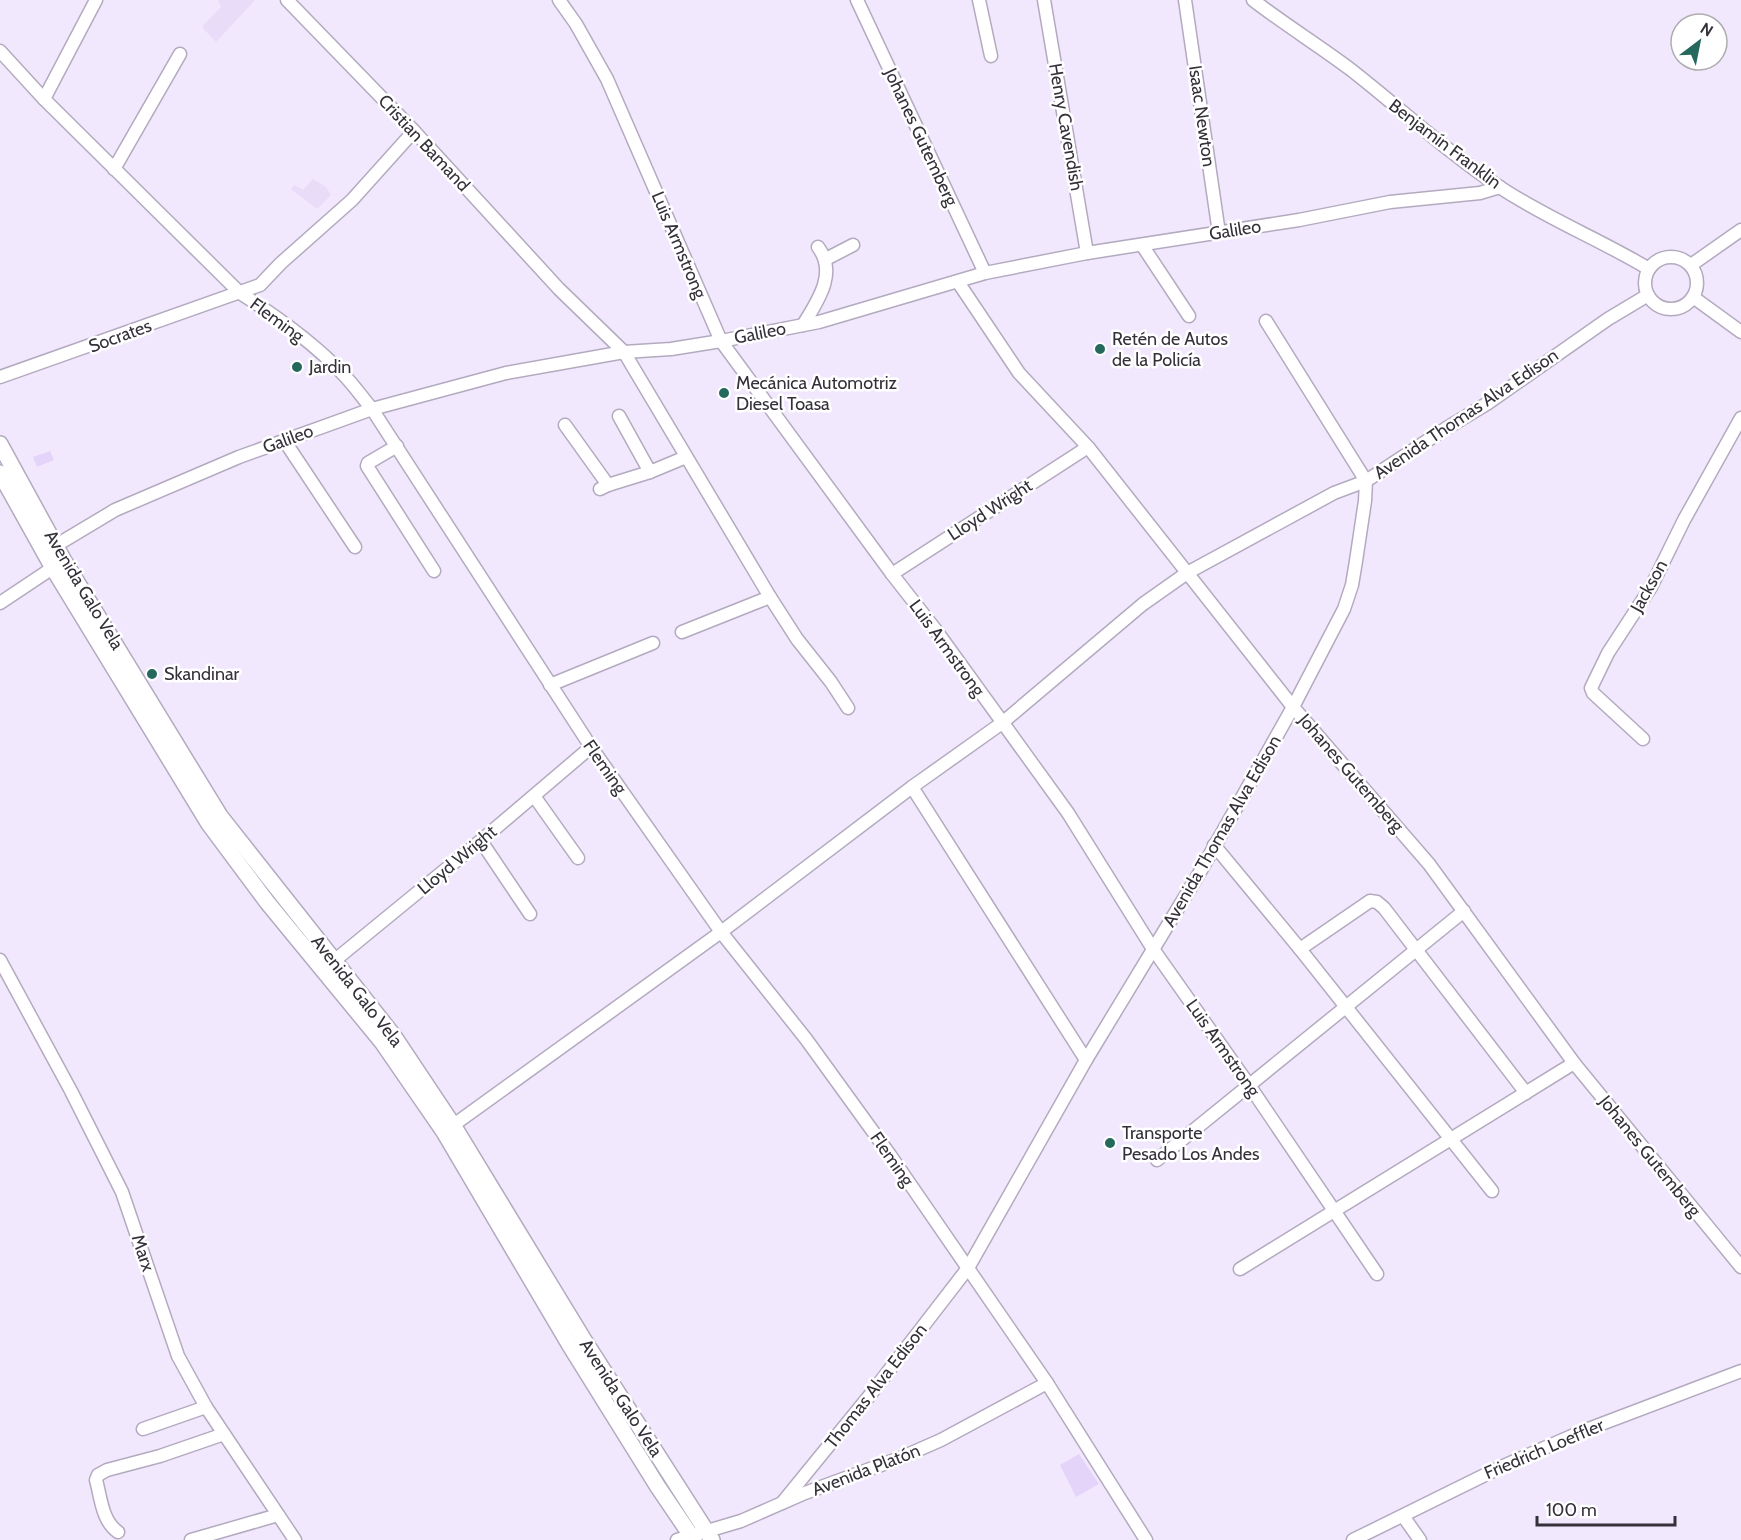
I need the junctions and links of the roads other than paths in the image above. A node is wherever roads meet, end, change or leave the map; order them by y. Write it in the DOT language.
graph roads {
  1 [pos="96,0"];
  2 [pos="286,0"];
  3 [pos="560,0"];
  4 [pos="857,0"];
  5 [pos="979,0"];
  6 [pos="1044,0"];
  7 [pos="1185,0"];
  8 [pos="1253,0"];
  9 [pos="0,51"];
  10 [pos="180,54"];
  11 [pos="991,56"];
  12 [pos="5,65"];
  13 [pos="44,99"];
  14 [pos="414,131"];
  15 [pos="114,169"];
  16 [pos="1500,187"];
  17 [pos="1741,230"];
  18 [pos="1219,233"];
  19 [pos="853,245"];
  20 [pos="1142,245"];
  21 [pos="818,247"];
  22 [pos="1087,253"];
  23 [pos="826,259"];
  24 [pos="1691,265"];
  25 [pos="1649,269"];
  26 [pos="985,273"];
  27 [pos="958,282"];
  28 [pos="240,293"];
  29 [pos="1648,295"];
  30 [pos="1693,297"];
  31 [pos="1189,316"];
  32 [pos="1266,321"];
  33 [pos="802,325"];
  34 [pos="1741,332"];
  35 [pos="721,341"];
  36 [pos="624,352"];
  37 [pos="0,377"];
  38 [pos="372,409"];
  39 [pos="619,416"];
  40 [pos="1741,418"];
  41 [pos="565,425"];
  42 [pos="284,440"];
  43 [pos="0,444"];
  44 [pos="397,446"];
  45 [pos="1088,447"];
  46 [pos="686,457"];
  47 [pos="650,472"];
  48 [pos="0,473"];
  49 [pos="1366,480"];
  50 [pos="355,547"];
  51 [pos="50,549"];
  52 [pos="58,564"];
  53 [pos="434,571"];
  54 [pos="1187,573"];
  55 [pos="892,574"];
  56 [pos="770,597"];
  57 [pos="0,603"];
  58 [pos="682,632"];
  59 [pos="653,643"];
  60 [pos="550,685"];
  61 [pos="1293,707"];
  62 [pos="848,708"];
  63 [pos="1002,723"];
  64 [pos="1643,739"];
  65 [pos="591,747"];
  66 [pos="912,788"];
  67 [pos="534,796"];
  68 [pos="481,841"];
  69 [pos="1214,845"];
  70 [pos="578,858"];
  71 [pos="1464,911"];
  72 [pos="530,914"];
  73 [pos="722,932"];
  74 [pos="1300,948"];
  75 [pos="1154,949"];
  76 [pos="1415,950"];
  77 [pos="0,960"];
  78 [pos="328,966"];
  79 [pos="1346,1006"];
  80 [pos="1086,1060"];
  81 [pos="1574,1063"];
  82 [pos="1249,1085"];
  83 [pos="1526,1093"];
  84 [pos="449,1129"];
  85 [pos="1451,1139"];
  86 [pos="1157,1160"];
  87 [pos="1492,1191"];
  88 [pos="1334,1211"];
  89 [pos="1741,1267"];
  90 [pos="968,1268"];
  91 [pos="1240,1269"];
  92 [pos="1377,1274"];
  93 [pos="1741,1371"];
  94 [pos="1047,1383"];
  95 [pos="207,1407"];
  96 [pos="143,1429"];
  97 [pos="224,1434"];
  98 [pos="782,1503"];
  99 [pos="278,1515"];
  100 [pos="1403,1516"];
  101 [pos="118,1532"];
  102 [pos="696,1538"];
  103 [pos="191,1540"];
  104 [pos="295,1540"];
  105 [pos="1146,1540"];
  106 [pos="1353,1540"];
  107 [pos="1420,1540"];
  1 -- 13 [label="street"];
  2 -- 14 [label="street, Cristian Bamand"];
  3 -- 35 [label="street, Luis Armstrong"];
  4 -- 26 [label="street, Johanes Gutemberg"];
  5 -- 11 [label="street"];
  6 -- 22 [label="street, Henry Cavendish"];
  7 -- 18 [label="street, Isaac Newton"];
  8 -- 16 [label="street, Benjamín Franklin"];
  9 -- 12 [label="street, Fleming"];
  10 -- 15 [label="street"];
  12 -- 13 [label="street, Fleming"];
  13 -- 15 [label="street, Fleming"];
  14 -- 28 [label="street, Socrates"];
  14 -- 36 [label="street, Cristian Bamand"];
  15 -- 28 [label="street, Fleming"];
  16 -- 18 [label="street, Galileo"];
  16 -- 25 [label="street, Benjamín Franklin"];
  17 -- 24 [label="street"];
  18 -- 20 [label="street, Galileo"];
  19 -- 23 [label="street"];
  20 -- 22 [label="street, Galileo"];
  20 -- 31 [label="street"];
  21 -- 23 [label="street"];
  22 -- 26 [label="street, Galileo"];
  23 -- 33 [label="street"];
  24 -- 25 [label="street"];
  24 -- 30 [label="street"];
  25 -- 29 [label="street"];
  26 -- 27 [label="street, Galileo"];
  27 -- 33 [label="street, Galileo"];
  27 -- 45 [label="street, Johanes Gutemberg"];
  28 -- 37 [label="street, Socrates"];
  28 -- 38 [label="street, Fleming"];
  29 -- 30 [label="street"];
  29 -- 49 [label="street, Avenida Thomas Alva Edison"];
  30 -- 34 [label="street"];
  32 -- 49 [label="street"];
  33 -- 35 [label="street, Galileo"];
  35 -- 36 [label="street, Galileo"];
  35 -- 55 [label="street, Luis Armstrong"];
  36 -- 38 [label="street, Galileo"];
  36 -- 46 [label="street, Cristian Bamand"];
  38 -- 42 [label="street, Galileo"];
  38 -- 44 [label="street, Fleming"];
  39 -- 47 [label="street"];
  40 -- 64 [label="street, Jackson"];
  41 -- 47 [label="street"];
  42 -- 50 [label="street"];
  42 -- 51 [label="street, Galileo"];
  43 -- 51 [label="main road, Avenida Galo Vela"];
  44 -- 53 [label="street"];
  44 -- 60 [label="street, Fleming"];
  45 -- 54 [label="street, Johanes Gutemberg"];
  45 -- 55 [label="street, Lloyd Wright"];
  46 -- 47 [label="street"];
  46 -- 56 [label="street, Cristian Bamand"];
  48 -- 51 [label="main road, Avenida Galo Vela"];
  49 -- 54 [label="street"];
  49 -- 61 [label="street, Avenida Thomas Alva Edison"];
  51 -- 52 [label="main road, Avenida Galo Vela"];
  52 -- 57 [label="street"];
  52 -- 78 [label="main road, Avenida Galo Vela"];
  54 -- 61 [label="street, Johanes Gutemberg"];
  54 -- 63 [label="street"];
  55 -- 63 [label="street, Luis Armstrong"];
  56 -- 58 [label="street"];
  56 -- 62 [label="street, Cristian Bamand"];
  59 -- 60 [label="street"];
  60 -- 65 [label="street, Fleming"];
  61 -- 69 [label="street, Avenida Thomas Alva Edison"];
  61 -- 71 [label="street, Johanes Gutemberg"];
  63 -- 66 [label="street"];
  63 -- 75 [label="street, Luis Armstrong"];
  65 -- 67 [label="street, Lloyd Wright"];
  65 -- 73 [label="street, Fleming"];
  66 -- 73 [label="street"];
  66 -- 80 [label="street"];
  67 -- 68 [label="street, Lloyd Wright"];
  67 -- 70 [label="street"];
  68 -- 72 [label="street"];
  68 -- 78 [label="street, Lloyd Wright"];
  69 -- 74 [label="street"];
  69 -- 75 [label="street, Avenida Thomas Alva Edison"];
  71 -- 76 [label="street"];
  71 -- 81 [label="street, Johanes Gutemberg"];
  73 -- 84 [label="street"];
  73 -- 90 [label="street, Fleming"];
  74 -- 76 [label="street"];
  74 -- 79 [label="street"];
  75 -- 80 [label="street, Avenida Thomas Alva Edison"];
  75 -- 82 [label="street, Luis Armstrong"];
  76 -- 79 [label="street"];
  76 -- 83 [label="street"];
  77 -- 95 [label="street, Marx"];
  78 -- 84 [label="main road, Avenida Galo Vela"];
  79 -- 82 [label="street"];
  79 -- 85 [label="street"];
  80 -- 90 [label="street, Avenida Thomas Alva Edison"];
  81 -- 83 [label="street"];
  81 -- 89 [label="street, Johanes Gutemberg"];
  82 -- 86 [label="street"];
  82 -- 88 [label="street, Luis Armstrong"];
  83 -- 85 [label="street"];
  84 -- 102 [label="main road, Avenida Galo Vela"];
  85 -- 87 [label="street"];
  85 -- 88 [label="street"];
  88 -- 91 [label="street"];
  88 -- 92 [label="street, Luis Armstrong"];
  90 -- 94 [label="street, Fleming"];
  90 -- 98 [label="street, Thomas Alva Edison"];
  93 -- 100 [label="street, Friedrich Loeffler"];
  94 -- 98 [label="street, Avenida Platón"];
  94 -- 105 [label="street, Fleming"];
  95 -- 96 [label="street"];
  95 -- 97 [label="street, Marx"];
  97 -- 99 [label="street, Marx"];
  97 -- 101 [label="street"];
  98 -- 102 [label="street, Avenida Platón"];
  99 -- 103 [label="street"];
  99 -- 104 [label="street, Marx"];
  100 -- 106 [label="street, Friedrich Loeffler"];
  100 -- 107 [label="street"];
}
